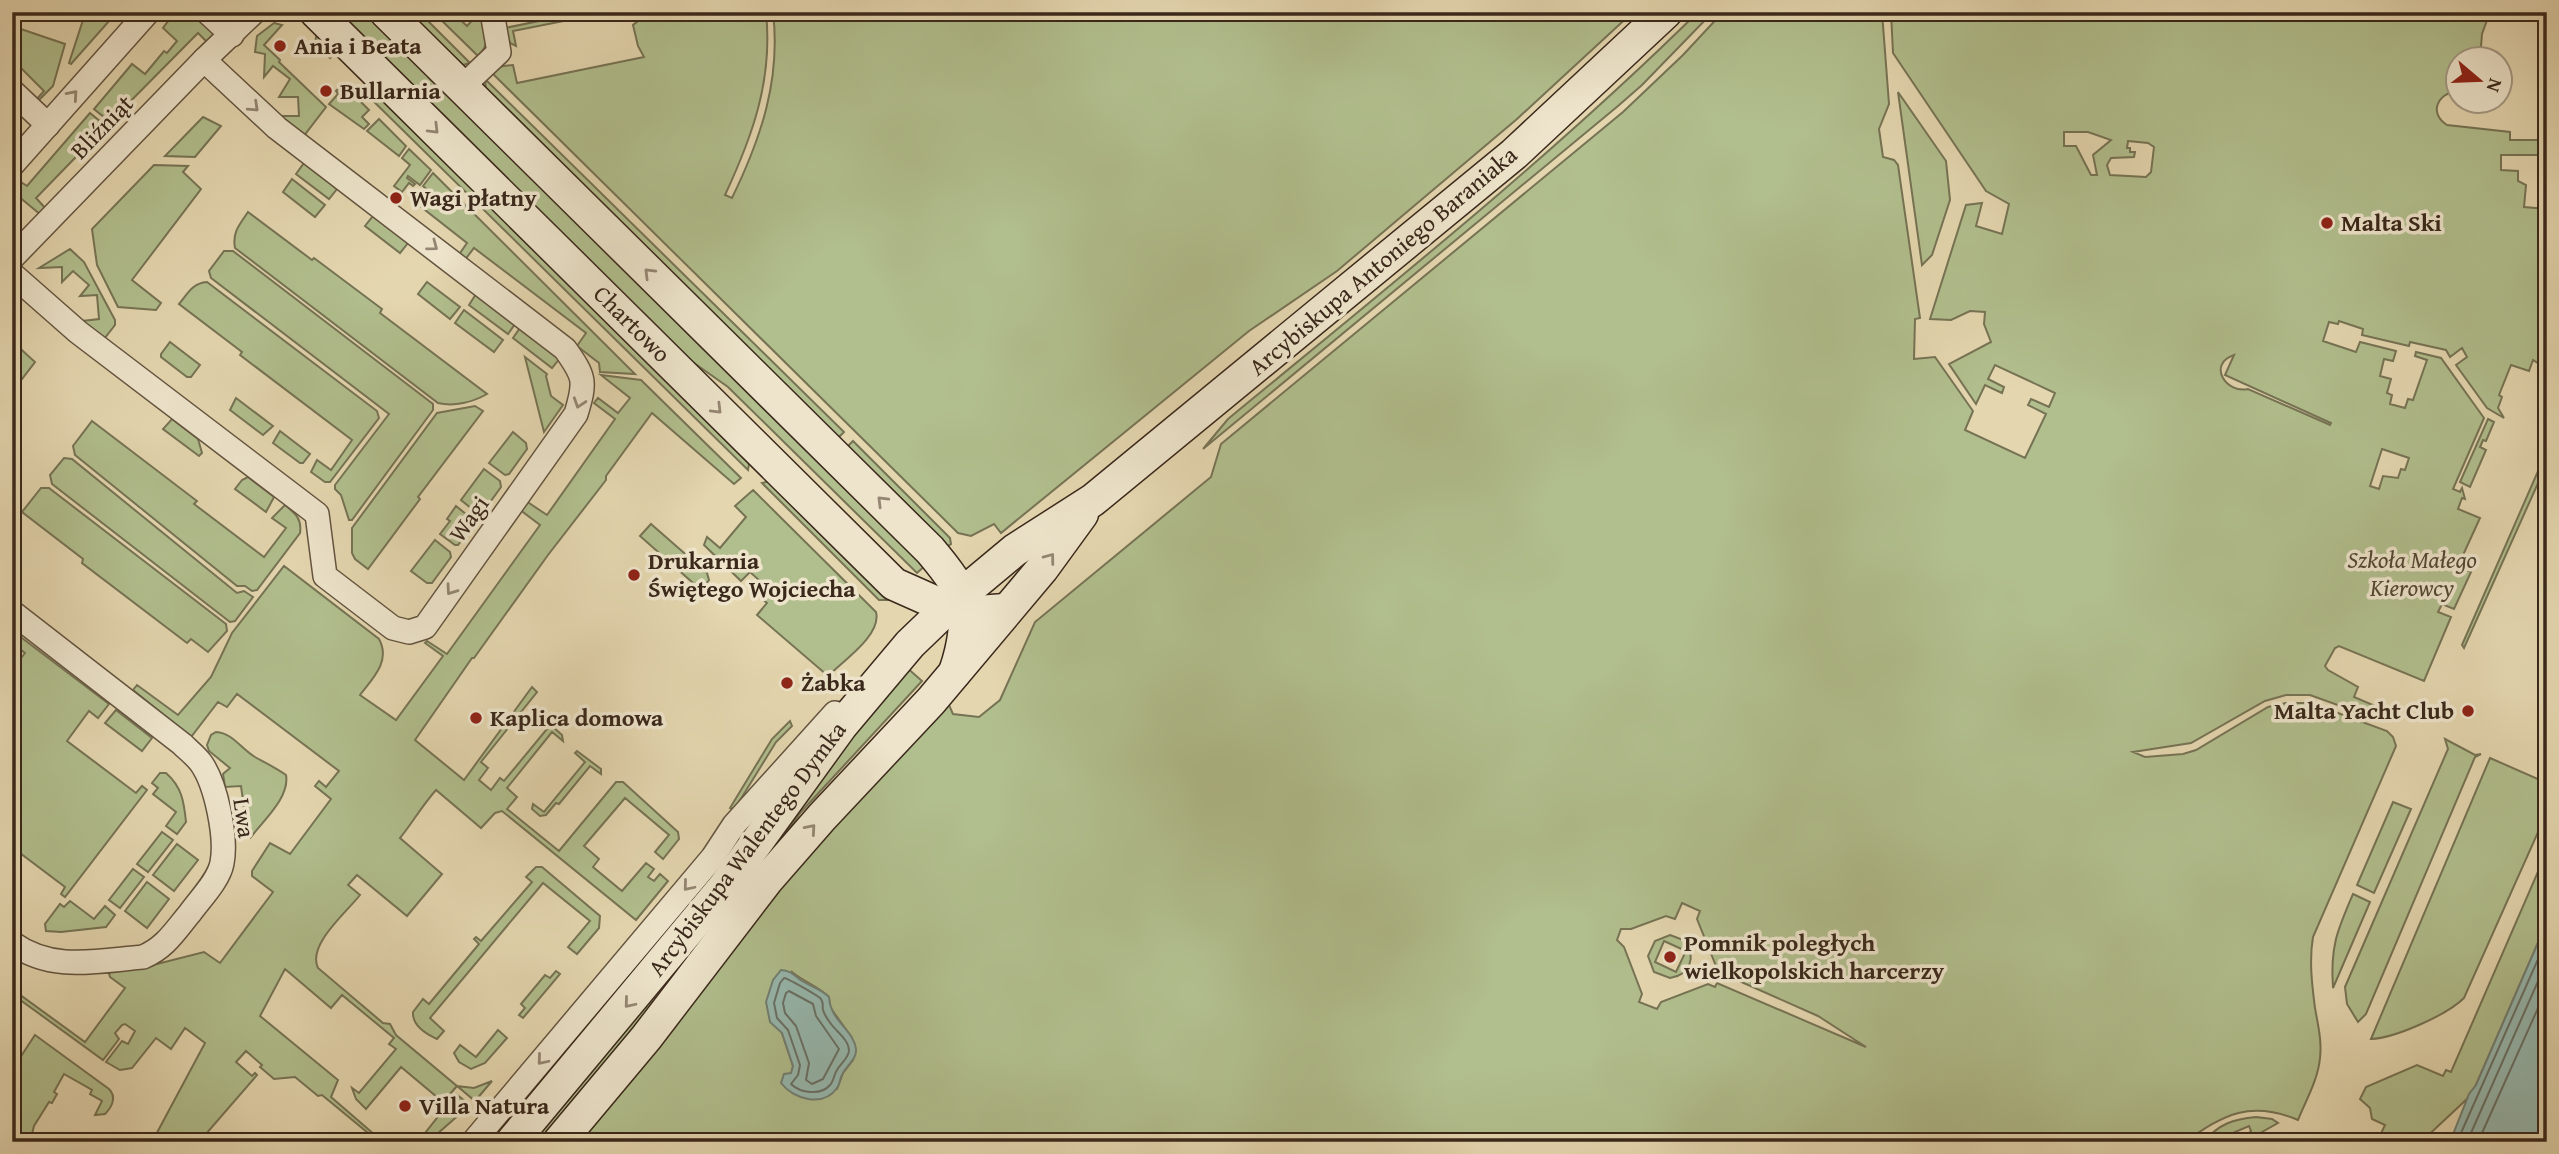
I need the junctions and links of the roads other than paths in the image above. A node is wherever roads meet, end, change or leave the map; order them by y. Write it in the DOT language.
graph roads {
  1 [pos="148,12"];
  2 [pos="207,12"];
  3 [pos="254,12"];
  4 [pos="316,12"];
  5 [pos="386,12"];
  6 [pos="492,12"];
  7 [pos="1666,12"];
  8 [pos="232,35"];
  9 [pos="204,60"];
  10 [pos="462,87"];
  11 [pos="12,91"];
  12 [pos="48,125"];
  13 [pos="12,165"];
  14 [pos="12,258"];
  15 [pos="12,274"];
  16 [pos="1093,500"];
  17 [pos="1025,542"];
  18 [pos="930,550"];
  19 [pos="894,584"];
  20 [pos="958,605"];
  21 [pos="1005,610"];
  22 [pos="12,612"];
  23 [pos="910,644"];
  24 [pos="955,672"];
  25 [pos="869,690"];
  26 [pos="12,943"];
  27 [pos="473,1142"];
  28 [pos="512,1142"];
  29 [pos="559,1142"];
  12 -- 1 [label="street, Bliźniąt, one-way"];
  2 -- 8 [label="street"];
  3 -- 8 [label="street, Bliźniąt"];
  4 -- 19 [label="street, Chartowo, one-way"];
  5 -- 10 [label="street, Chartowo"];
  6 -- 10 [label="street"];
  7 -- 16 [label="street, Arcybiskupa Antoniego Baraniaka"];
  8 -- 9 [label="street, Bliźniąt"];
  9 -- 14 [label="street, Bliźniąt"];
  9 -- 15 [label="street, Wagi, one-way"];
  18 -- 10 [label="street, Chartowo, one-way"];
  11 -- 12 [label="street"];
  12 -- 13 [label="street, Bliźniąt"];
  16 -- 17 [label="street, Arcybiskupa Antoniego Baraniaka"];
  21 -- 16 [label="street, Arcybiskupa Antoniego Baraniaka, one-way"];
  17 -- 18 [label="street"];
  17 -- 20 [label="street, Arcybiskupa Antoniego Baraniaka"];
  18 -- 20 [label="street, Chartowo"];
  19 -- 20 [label="street, Chartowo"];
  19 -- 23 [label="street"];
  20 -- 21 [label="street, Chartowo"];
  20 -- 23 [label="street, Arcybiskupa Walentego Dymka"];
  20 -- 24 [label="street"];
  21 -- 24 [label="street, Arcybiskupa Walentego Dymka"];
  22 -- 26 [label="street, Lwa"];
  23 -- 25 [label="street, Arcybiskupa Walentego Dymka"];
  29 -- 24 [label="street, Arcybiskupa Walentego Dymka, one-way"];
  25 -- 27 [label="street, one-way"];
  25 -- 28 [label="street, Arcybiskupa Walentego Dymka, one-way"];
}
